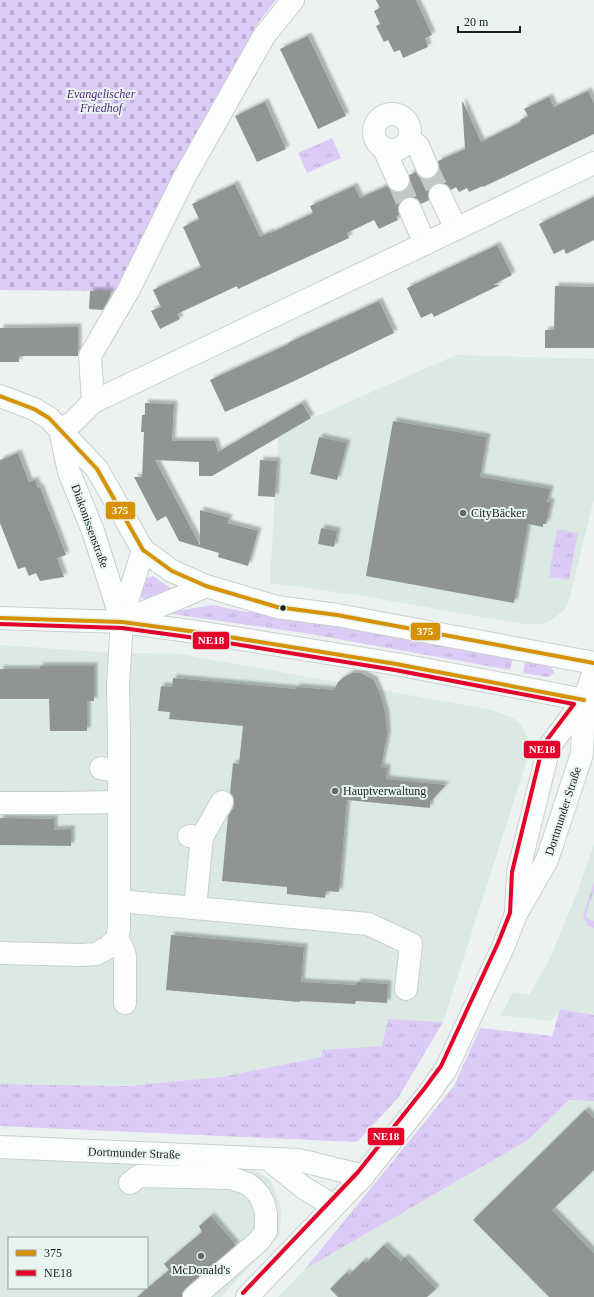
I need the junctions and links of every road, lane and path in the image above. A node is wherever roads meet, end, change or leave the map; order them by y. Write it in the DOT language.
graph roads {
  1 [pos="293,0"];
  2 [pos="409,139"];
  3 [pos="384,149"];
  4 [pos="594,163"];
  5 [pos="427,167"];
  6 [pos="398,180"];
  7 [pos="440,195"];
  8 [pos="410,209"];
  9 [pos="456,229"];
  10 [pos="425,244"];
  11 [pos="0,396"];
  12 [pos="93,402"];
  13 [pos="60,430"];
  14 [pos="143,550"];
  15 [pos="206,586"];
  16 [pos="0,618"];
  17 [pos="122,622"];
  18 [pos="594,662"];
  19 [pos="594,671"];
  20 [pos="589,701"];
  21 [pos="119,802"];
  22 [pos="222,802"];
  23 [pos="0,803"];
  24 [pos="119,901"];
  25 [pos="195,908"];
  26 [pos="516,914"];
  27 [pos="117,939"];
  28 [pos="0,953"];
  29 [pos="406,989"];
  30 [pos="125,1003"];
  31 [pos="0,1147"];
  32 [pos="268,1158"];
  33 [pos="363,1176"];
  34 [pos="130,1183"];
  35 [pos="334,1206"];
  36 [pos="194,1297"];
  37 [pos="247,1297"];
  1 -- 12 [label="street"];
  2 -- 3 [label="street"];
  2 -- 3 [label="street"];
  2 -- 5 [label="street"];
  3 -- 6 [label="street"];
  4 -- 9 [label="street"];
  7 -- 9 [label="street"];
  8 -- 10 [label="street"];
  9 -- 10 [label="street"];
  10 -- 12 [label="street"];
  11 -- 13 [label="street"];
  12 -- 13 [label="street"];
  13 -- 14 [label="street"];
  13 -- 17 [label="street, Diakonissenstraße"];
  14 -- 15 [label="street"];
  14 -- 17 [label="street"];
  15 -- 17 [label="street"];
  15 -- 18 [label="street"];
  16 -- 17 [label="street"];
  17 -- 20 [label="street"];
  17 -- 21 [label="street"];
  19 -- 20 [label="street, Dortmunder Straße"];
  20 -- 26 [label="street, Dortmunder Straße"];
  20 -- 26 [label="street, Dortmunder Straße"];
  21 -- 23 [label="street"];
  21 -- 24 [label="street"];
  22 -- 25 [label="street"];
  24 -- 25 [label="street"];
  24 -- 27 [label="street"];
  25 -- 29 [label="street"];
  26 -- 33 [label="street, Dortmunder Straße"];
  27 -- 28 [label="street"];
  27 -- 30 [label="street"];
  31 -- 32 [label="street, Dortmunder Straße"];
  32 -- 33 [label="street, Dortmunder Straße"];
  32 -- 35 [label="street"];
  33 -- 35 [label="street, Dortmunder Straße"];
  34 -- 36 [label="street"];
  35 -- 37 [label="street, Dortmunder Straße"];
}
